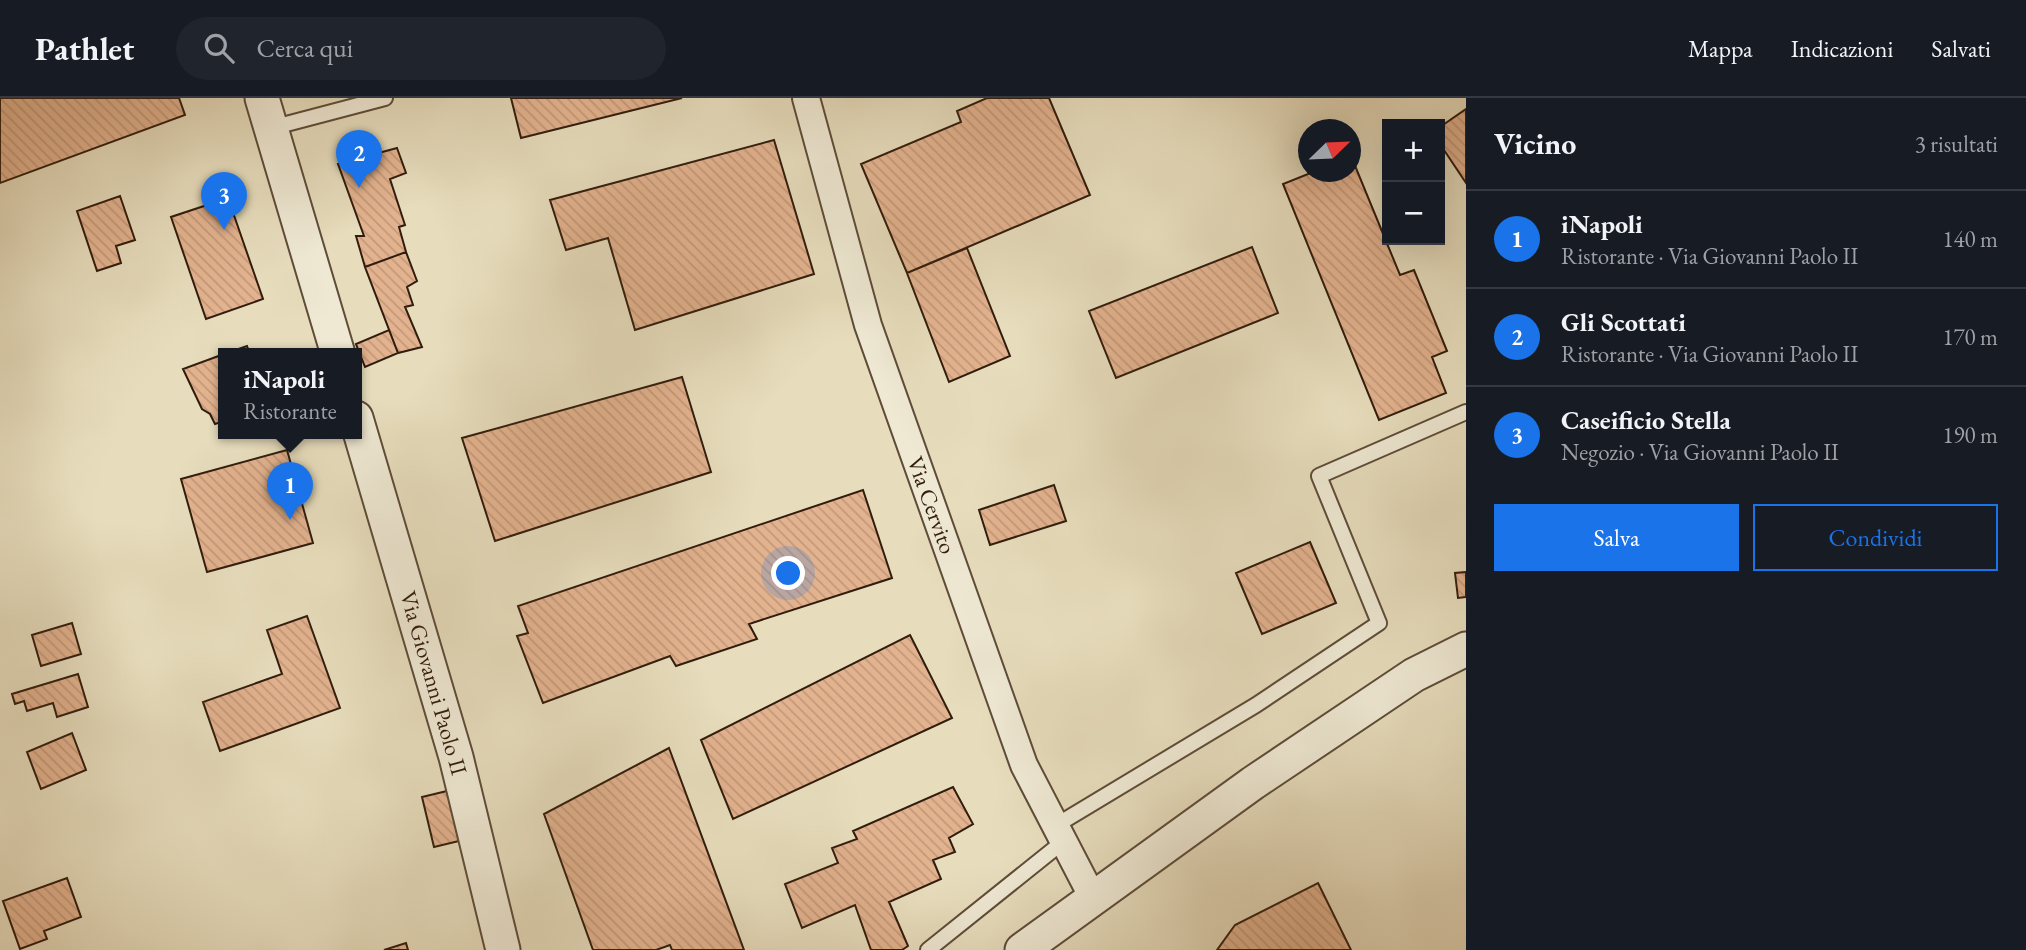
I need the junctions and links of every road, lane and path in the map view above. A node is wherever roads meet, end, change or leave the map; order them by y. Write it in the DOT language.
graph roads {
  1 [pos="385,98"];
  2 [pos="806,98"];
  3 [pos="267,113"];
  4 [pos="336,348"];
  5 [pos="1466,412"];
  6 [pos="362,438"];
  7 [pos="1466,649"];
  8 [pos="1059,834"];
  9 [pos="1093,898"];
  10 [pos="503,950"];
  11 [pos="928,950"];
  12 [pos="1023,950"];
  1 -- 3 [label="lane"];
  2 -- 8 [label="street, Via Cervito"];
  3 -- 4 [label="street"];
  5 -- 8 [label="lane"];
  6 -- 10 [label="street, Via Giovanni Paolo II"];
  7 -- 9 [label="street"];
  8 -- 9 [label="street, Via Cervito"];
  8 -- 11 [label="lane"];
  9 -- 12 [label="street"];
}
